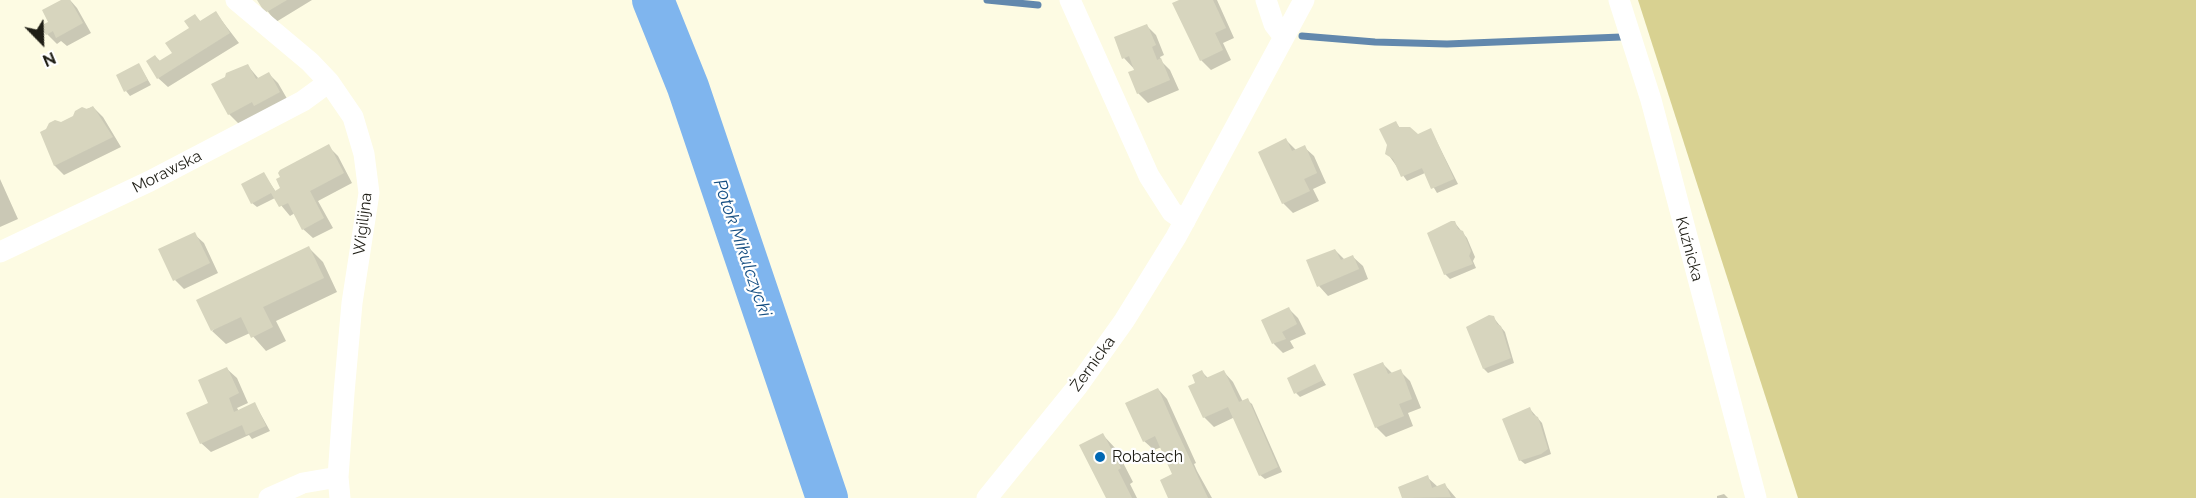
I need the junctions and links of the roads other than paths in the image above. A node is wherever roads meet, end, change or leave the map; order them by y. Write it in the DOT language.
graph roads {
  1 [pos="236,0"];
  2 [pos="1070,0"];
  3 [pos="1266,0"];
  4 [pos="1304,0"];
  5 [pos="1619,0"];
  6 [pos="1284,37"];
  7 [pos="329,82"];
  8 [pos="1185,221"];
  9 [pos="0,252"];
  10 [pos="338,477"];
  11 [pos="269,498"];
  12 [pos="340,498"];
  13 [pos="987,498"];
  14 [pos="1756,498"];
  1 -- 7 [label="street, Wigilijna"];
  2 -- 8 [label="street"];
  3 -- 6 [label="street"];
  4 -- 6 [label="street, Żernicka"];
  5 -- 14 [label="street, Kuźnicka"];
  6 -- 8 [label="street, Żernicka"];
  7 -- 9 [label="street, Morawska"];
  7 -- 10 [label="street, Wigilijna"];
  8 -- 13 [label="street, Żernicka"];
  10 -- 11 [label="street"];
  10 -- 12 [label="street, Wigilijna"];
}
